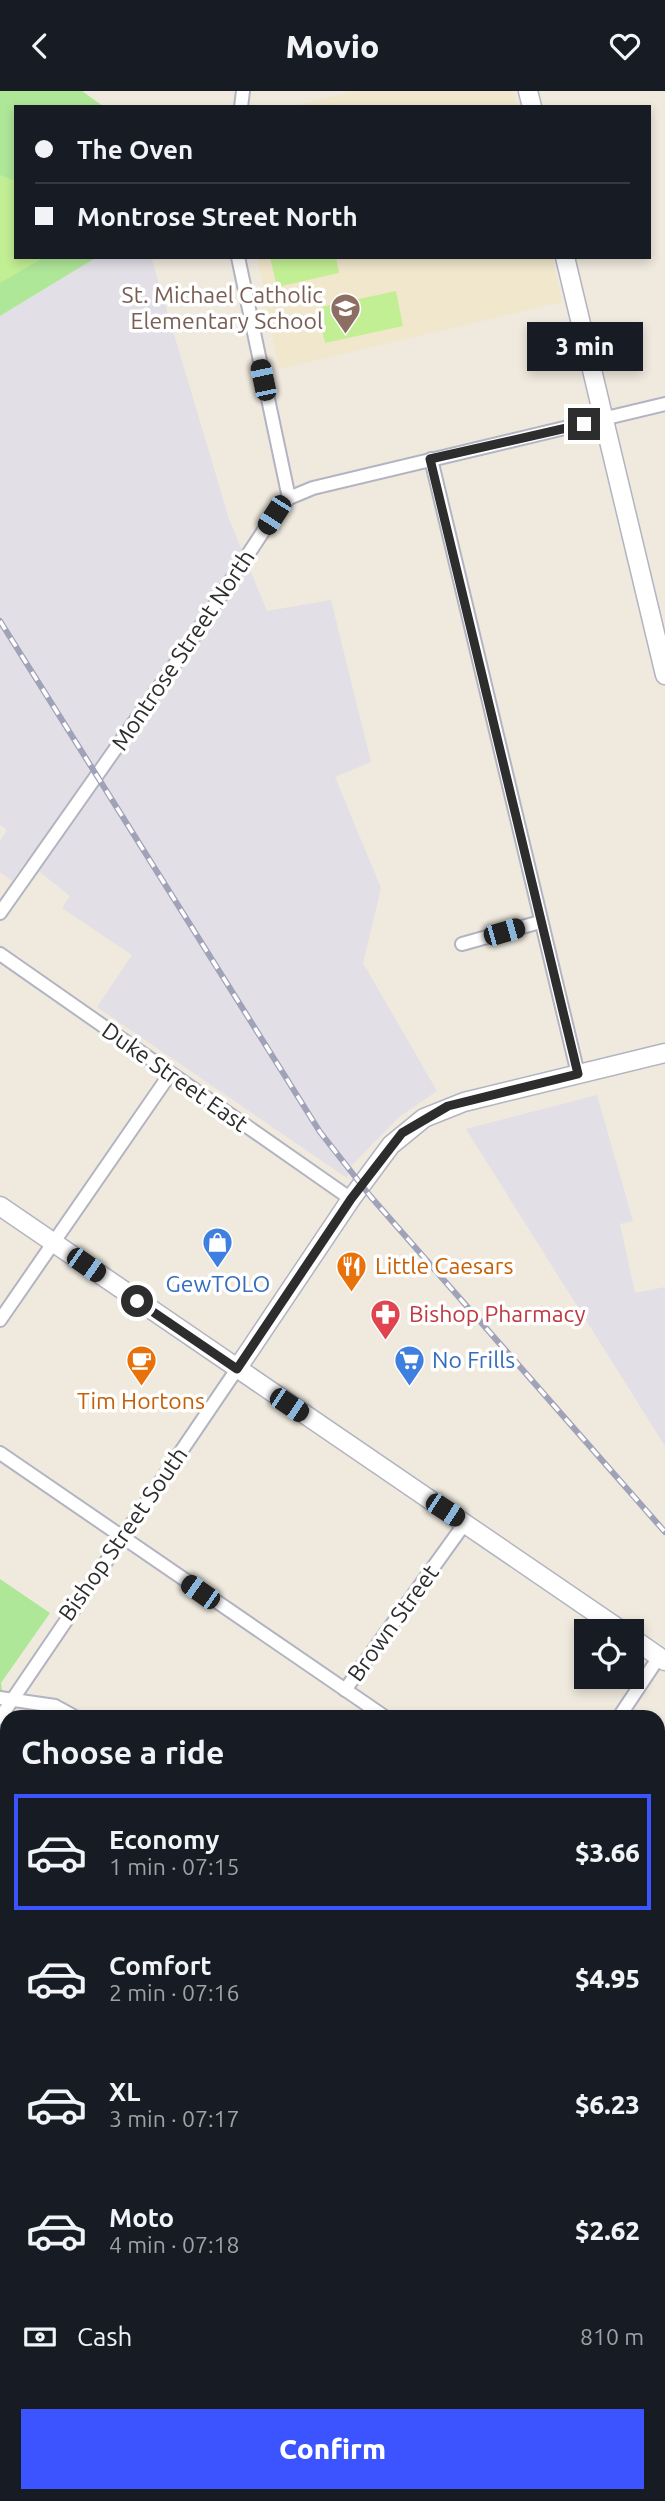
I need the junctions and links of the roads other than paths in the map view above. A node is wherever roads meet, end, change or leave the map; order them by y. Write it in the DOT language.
graph roads {
  1 [pos="238,259"];
  2 [pos="565,259"];
  3 [pos="665,404"];
  4 [pos="605,418"];
  5 [pos="430,459"];
  6 [pos="289,498"];
  7 [pos="665,675"];
  8 [pos="0,913"];
  9 [pos="540,922"];
  10 [pos="462,944"];
  11 [pos="0,954"];
  12 [pos="665,1053"];
  13 [pos="170,1074"];
  14 [pos="578,1074"];
  15 [pos="351,1199"];
  16 [pos="0,1206"];
  17 [pos="54,1243"];
  18 [pos="0,1320"];
  19 [pos="237,1369"];
  20 [pos="0,1453"];
  21 [pos="465,1523"];
  22 [pos="121,1537"];
  23 [pos="605,1619"];
  24 [pos="644,1646"];
  25 [pos="662,1659"];
  26 [pos="345,1690"];
  27 [pos="5,1698"];
  28 [pos="62,1710"];
  29 [pos="375,1710"];
  30 [pos="624,1710"];
  1 -- 6 [label="street"];
  2 -- 4 [label="main road"];
  3 -- 4 [label="street"];
  4 -- 5 [label="street"];
  4 -- 7 [label="main road"];
  5 -- 6 [label="street"];
  5 -- 9 [label="street"];
  6 -- 8 [label="street, Montrose Street North"];
  9 -- 10 [label="street"];
  9 -- 14 [label="street"];
  11 -- 13 [label="street, Duke Street East"];
  12 -- 14 [label="main road"];
  13 -- 15 [label="street, Duke Street East"];
  13 -- 17 [label="street"];
  14 -- 15 [label="main road"];
  15 -- 19 [label="main road"];
  16 -- 17 [label="main road"];
  17 -- 18 [label="street"];
  17 -- 19 [label="main road"];
  19 -- 21 [label="main road"];
  19 -- 22 [label="street, Bishop Street South"];
  20 -- 22 [label="street"];
  21 -- 23 [label="main road"];
  21 -- 26 [label="street, Brown Street"];
  22 -- 26 [label="street"];
  22 -- 27 [label="street, Bishop Street South"];
  24 -- 25 [label="main road"];
  25 -- 30 [label="street"];
  26 -- 29 [label="street"];
  27 -- 28 [label="street"];
}
